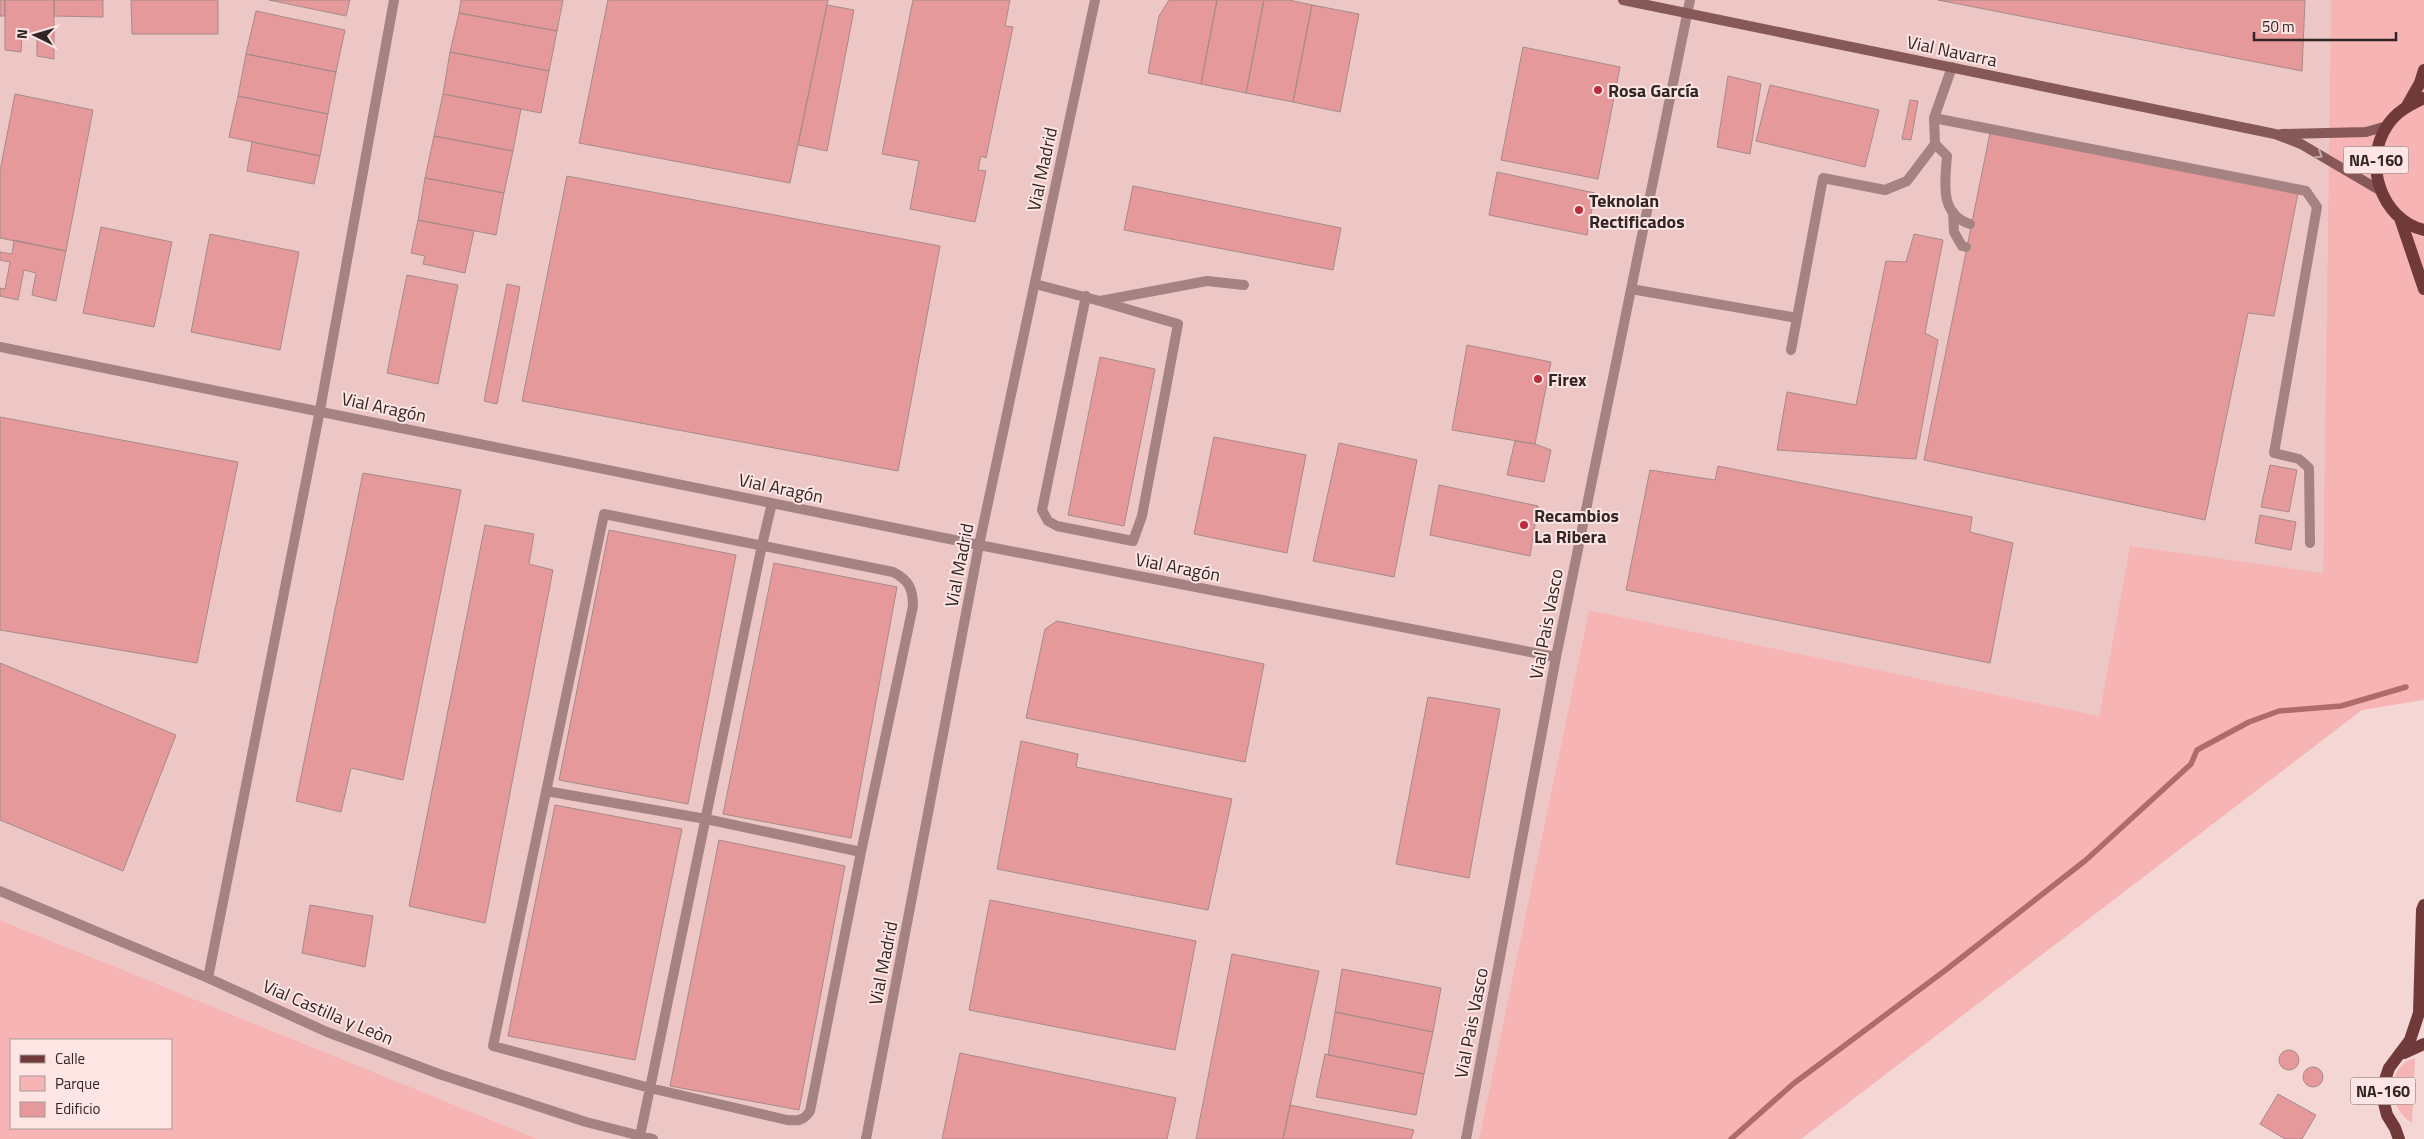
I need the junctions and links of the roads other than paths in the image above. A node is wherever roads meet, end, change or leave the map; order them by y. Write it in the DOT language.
graph roads {
  1 [pos="394,0"];
  2 [pos="1095,0"];
  3 [pos="1623,0"];
  4 [pos="1690,0"];
  5 [pos="1687,13"];
  6 [pos="1952,67"];
  7 [pos="2424,70"];
  8 [pos="2424,98"];
  9 [pos="2407,106"];
  10 [pos="1934,118"];
  11 [pos="2387,126"];
  12 [pos="2275,134"];
  13 [pos="1935,144"];
  14 [pos="2381,191"];
  15 [pos="1953,212"];
  16 [pos="2400,218"];
  17 [pos="1970,224"];
  18 [pos="2424,230"];
  19 [pos="1966,247"];
  20 [pos="1034,284"];
  21 [pos="1244,285"];
  22 [pos="1631,289"];
  23 [pos="2424,289"];
  24 [pos="1086,296"];
  25 [pos="1100,301"];
  26 [pos="1797,318"];
  27 [pos="0,347"];
  28 [pos="1791,350"];
  29 [pos="320,410"];
  30 [pos="772,502"];
  31 [pos="2310,543"];
  32 [pos="762,545"];
  33 [pos="979,545"];
  34 [pos="1556,657"];
  35 [pos="546,791"];
  36 [pos="706,819"];
  37 [pos="861,852"];
  38 [pos="0,891"];
  39 [pos="2424,905"];
  40 [pos="208,978"];
  41 [pos="2424,1044"];
  42 [pos="2399,1056"];
  43 [pos="650,1088"];
  44 [pos="2397,1133"];
  45 [pos="640,1136"];
  46 [pos="653,1139"];
  47 [pos="866,1139"];
  48 [pos="1466,1139"];
  49 [pos="2410,1139"];
  1 -- 29 [label="lane"];
  2 -- 20 [label="lane, Vial Madrid"];
  3 -- 5 [label="street, Vial Navarra"];
  4 -- 5 [label="lane, Vial Pais Vasco"];
  5 -- 6 [label="street, Vial Navarra"];
  5 -- 22 [label="lane, Vial Pais Vasco"];
  6 -- 10 [label="lane"];
  6 -- 12 [label="street, Vial Navarra"];
  7 -- 9 [label="main road"];
  8 -- 9 [label="main road, NA-160"];
  9 -- 11 [label="main road, NA-160"];
  10 -- 13 [label="lane"];
  10 -- 31 [label="lane"];
  11 -- 12 [label="street, Vial Navarra"];
  11 -- 14 [label="main road, NA-160"];
  12 -- 14 [label="street, Vial Navarra, one-way"];
  13 -- 15 [label="lane"];
  13 -- 26 [label="lane"];
  14 -- 16 [label="main road, NA-160"];
  15 -- 17 [label="lane"];
  15 -- 19 [label="lane"];
  16 -- 18 [label="main road, NA-160"];
  16 -- 23 [label="main road"];
  20 -- 24 [label="lane"];
  20 -- 33 [label="lane, Vial Madrid"];
  21 -- 25 [label="lane"];
  22 -- 26 [label="lane"];
  22 -- 34 [label="lane, Vial Pais Vasco"];
  24 -- 25 [label="lane"];
  24 -- 25 [label="lane"];
  26 -- 28 [label="lane"];
  27 -- 29 [label="lane, Vial Aragón"];
  29 -- 30 [label="lane, Vial Aragón"];
  29 -- 40 [label="lane"];
  30 -- 32 [label="lane"];
  30 -- 33 [label="lane, Vial Aragón"];
  32 -- 35 [label="lane"];
  32 -- 36 [label="lane"];
  32 -- 37 [label="lane"];
  33 -- 34 [label="lane, Vial Aragón"];
  33 -- 47 [label="lane, Vial Madrid"];
  34 -- 48 [label="lane, Vial Pais Vasco"];
  35 -- 36 [label="lane"];
  35 -- 43 [label="lane"];
  36 -- 37 [label="lane"];
  36 -- 43 [label="lane"];
  37 -- 43 [label="lane"];
  38 -- 40 [label="lane, Vial Castilla y Leòn"];
  39 -- 42 [label="main road"];
  40 -- 45 [label="lane, Vial Castilla y Leòn"];
  41 -- 42 [label="main road, NA-160"];
  42 -- 44 [label="main road, NA-160"];
  43 -- 45 [label="lane"];
  44 -- 49 [label="main road, NA-160"];
  45 -- 46 [label="lane, Vial Castilla y Leòn"];
}
